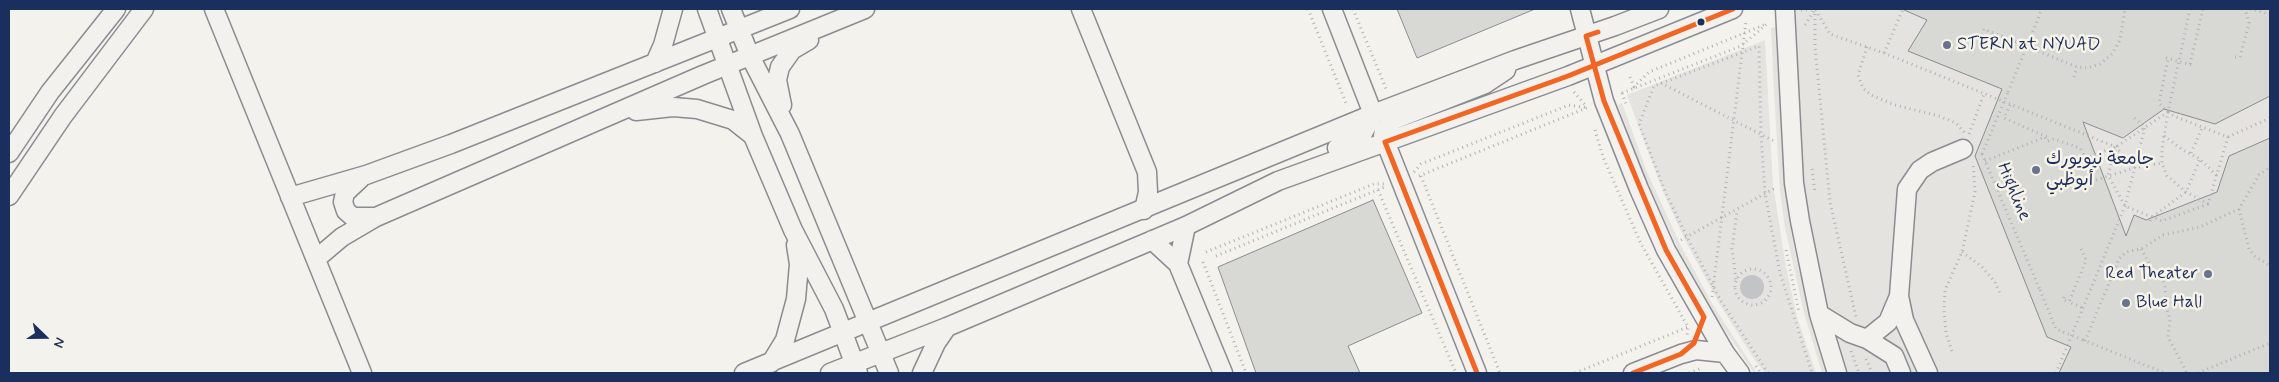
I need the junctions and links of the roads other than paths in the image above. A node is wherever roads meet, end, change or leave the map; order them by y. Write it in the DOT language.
graph roads {
  1 [pos="116,9"];
  2 [pos="144,9"];
  3 [pos="214,9"];
  4 [pos="673,9"];
  5 [pos="707,9"];
  6 [pos="731,9"];
  7 [pos="790,9"];
  8 [pos="1081,9"];
  9 [pos="1332,9"];
  10 [pos="1580,9"];
  11 [pos="1659,9"];
  12 [pos="1792,9"];
  13 [pos="858,11"];
  14 [pos="1740,14"];
  15 [pos="740,29"];
  16 [pos="1586,36"];
  17 [pos="718,38"];
  18 [pos="750,56"];
  19 [pos="1515,60"];
  20 [pos="655,63"];
  21 [pos="1594,64"];
  22 [pos="727,66"];
  23 [pos="1373,114"];
  24 [pos="606,118"];
  25 [pos="790,134"];
  26 [pos="753,136"];
  27 [pos="1384,142"];
  28 [pos="9,152"];
  29 [pos="1968,152"];
  30 [pos="1147,172"];
  31 [pos="366,175"];
  32 [pos="1278,181"];
  33 [pos="1180,195"];
  34 [pos="9,196"];
  35 [pos="290,197"];
  36 [pos="1144,210"];
  37 [pos="376,217"];
  38 [pos="1186,226"];
  39 [pos="793,230"];
  40 [pos="1152,240"];
  41 [pos="316,259"];
  42 [pos="1178,264"];
  43 [pos="1899,296"];
  44 [pos="1819,314"];
  45 [pos="1704,317"];
  46 [pos="870,323"];
  47 [pos="947,327"];
  48 [pos="843,332"];
  49 [pos="1867,338"];
  50 [pos="1916,347"];
  51 [pos="879,352"];
  52 [pos="1681,354"];
  53 [pos="1725,354"];
  54 [pos="1894,356"];
  55 [pos="771,362"];
  56 [pos="856,368"];
  57 [pos="362,373"];
  58 [pos="744,373"];
  59 [pos="830,373"];
  60 [pos="889,373"];
  61 [pos="922,373"];
  62 [pos="1223,373"];
  63 [pos="1477,373"];
  64 [pos="1633,373"];
  65 [pos="1740,373"];
  66 [pos="1837,373"];
  67 [pos="1901,373"];
  68 [pos="1928,373"];
  1 -- 28 [label="street"];
  2 -- 34 [label="street"];
  3 -- 35 [label="street"];
  4 -- 20 [label="street"];
  5 -- 17 [label="street"];
  6 -- 15 [label="street"];
  7 -- 15 [label="street"];
  8 -- 30 [label="street"];
  9 -- 23 [label="street"];
  10 -- 16 [label="street"];
  11 -- 16 [label="street"];
  12 -- 44 [label="street"];
  13 -- 18 [label="street"];
  13 -- 25 [label="street"];
  14 -- 21 [label="street"];
  15 -- 17 [label="street"];
  15 -- 18 [label="street"];
  16 -- 19 [label="street"];
  16 -- 21 [label="street"];
  17 -- 20 [label="street"];
  17 -- 22 [label="street"];
  18 -- 22 [label="street"];
  18 -- 25 [label="street"];
  19 -- 23 [label="street"];
  19 -- 27 [label="street"];
  20 -- 31 [label="street"];
  21 -- 27 [label="street"];
  21 -- 45 [label="street"];
  22 -- 24 [label="street"];
  22 -- 26 [label="street"];
  23 -- 32 [label="street"];
  23 -- 33 [label="street"];
  24 -- 26 [label="street"];
  24 -- 37 [label="street"];
  25 -- 46 [label="street"];
  26 -- 39 [label="street"];
  27 -- 32 [label="street"];
  27 -- 63 [label="street"];
  29 -- 43 [label="street"];
  30 -- 33 [label="street"];
  30 -- 36 [label="street"];
  31 -- 35 [label="street"];
  31 -- 37 [label="street"];
  32 -- 38 [label="street"];
  33 -- 36 [label="street"];
  35 -- 41 [label="street"];
  36 -- 46 [label="street"];
  37 -- 41 [label="street"];
  38 -- 40 [label="street"];
  38 -- 42 [label="street"];
  39 -- 48 [label="street"];
  39 -- 55 [label="street"];
  40 -- 42 [label="street"];
  40 -- 47 [label="street"];
  41 -- 57 [label="street"];
  42 -- 62 [label="street"];
  43 -- 49 [label="street"];
  43 -- 50 [label="street"];
  44 -- 49 [label="street"];
  44 -- 66 [label="street"];
  45 -- 52 [label="street"];
  45 -- 53 [label="street"];
  46 -- 48 [label="street"];
  46 -- 51 [label="street"];
  47 -- 51 [label="street"];
  47 -- 61 [label="street"];
  48 -- 55 [label="street"];
  48 -- 56 [label="street"];
  49 -- 54 [label="street"];
  50 -- 54 [label="street"];
  50 -- 68 [label="street"];
  51 -- 56 [label="street"];
  51 -- 60 [label="street"];
  52 -- 53 [label="street"];
  52 -- 64 [label="street"];
  53 -- 65 [label="street"];
  54 -- 67 [label="street"];
  55 -- 58 [label="street"];
  56 -- 59 [label="street"];
}
